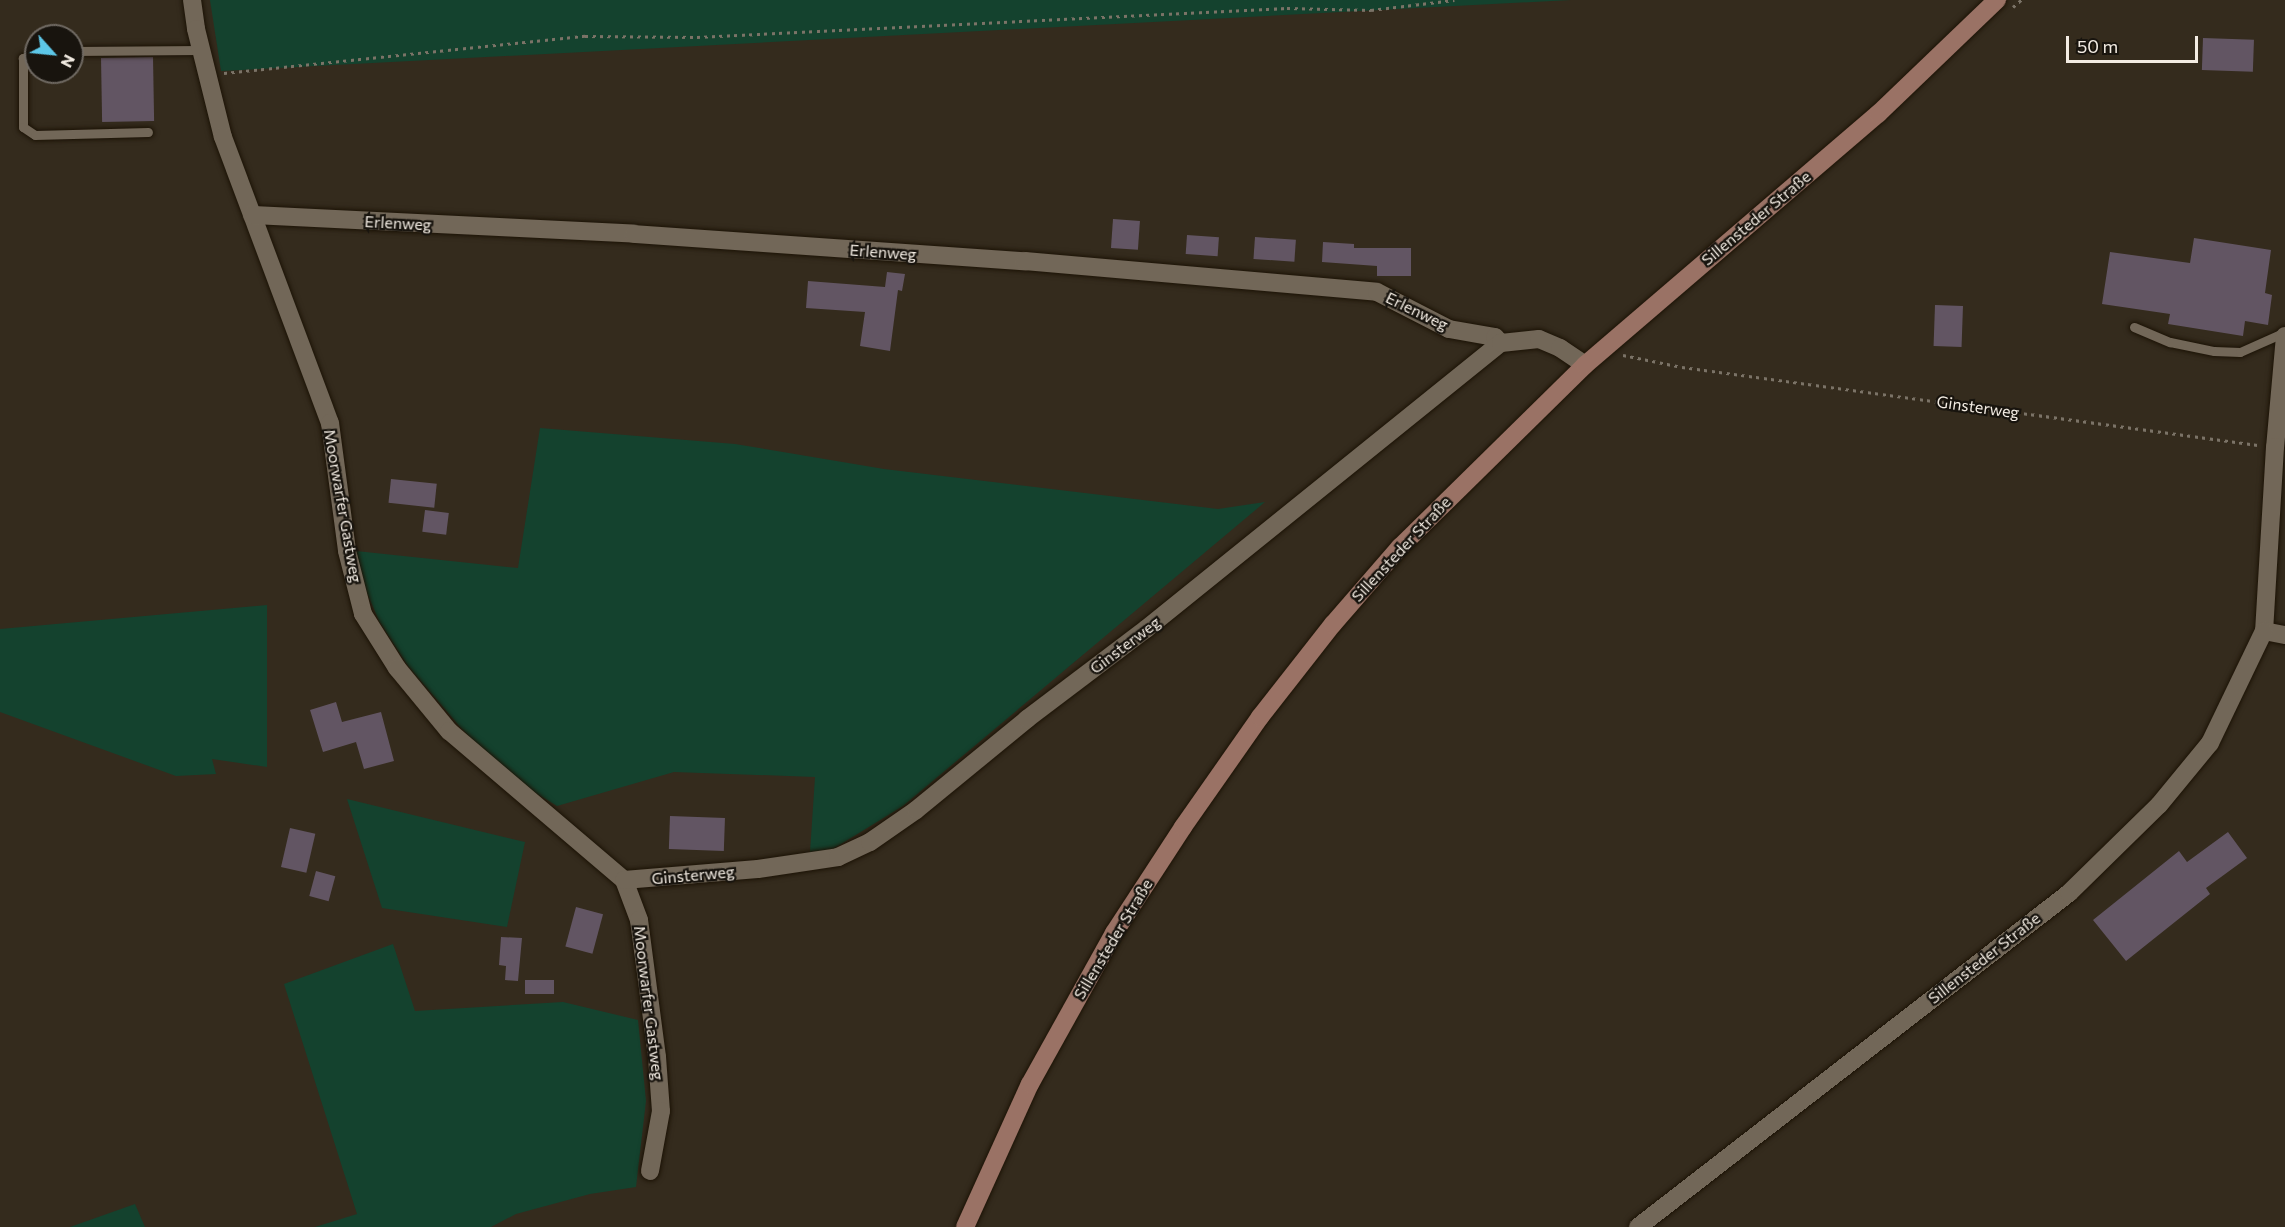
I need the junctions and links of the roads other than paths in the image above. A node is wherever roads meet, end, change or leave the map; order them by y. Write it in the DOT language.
graph roads {
  1 [pos="192,0"];
  2 [pos="1997,0"];
  3 [pos="201,50"];
  4 [pos="84,51"];
  5 [pos="24,58"];
  6 [pos="148,132"];
  7 [pos="252,215"];
  8 [pos="2134,327"];
  9 [pos="2285,334"];
  10 [pos="1501,343"];
  11 [pos="1585,365"];
  12 [pos="2264,631"];
  13 [pos="2285,635"];
  14 [pos="624,880"];
  15 [pos="651,1171"];
  16 [pos="965,1227"];
  17 [pos="1638,1227"];
  1 -- 3 [label="street, Moorwarfer Gastweg"];
  2 -- 11 [label="street, Sillensteder Straße"];
  3 -- 4 [label="lane"];
  3 -- 7 [label="street, Moorwarfer Gastweg"];
  5 -- 6 [label="lane"];
  7 -- 10 [label="street, Erlenweg"];
  7 -- 14 [label="street, Moorwarfer Gastweg"];
  8 -- 9 [label="lane"];
  9 -- 12 [label="street, Sillensteder Straße"];
  10 -- 11 [label="street"];
  10 -- 14 [label="street, Ginsterweg"];
  11 -- 16 [label="street, Sillensteder Straße"];
  12 -- 13 [label="street"];
  12 -- 17 [label="street, Sillensteder Straße"];
  14 -- 15 [label="street, Moorwarfer Gastweg"];
}
